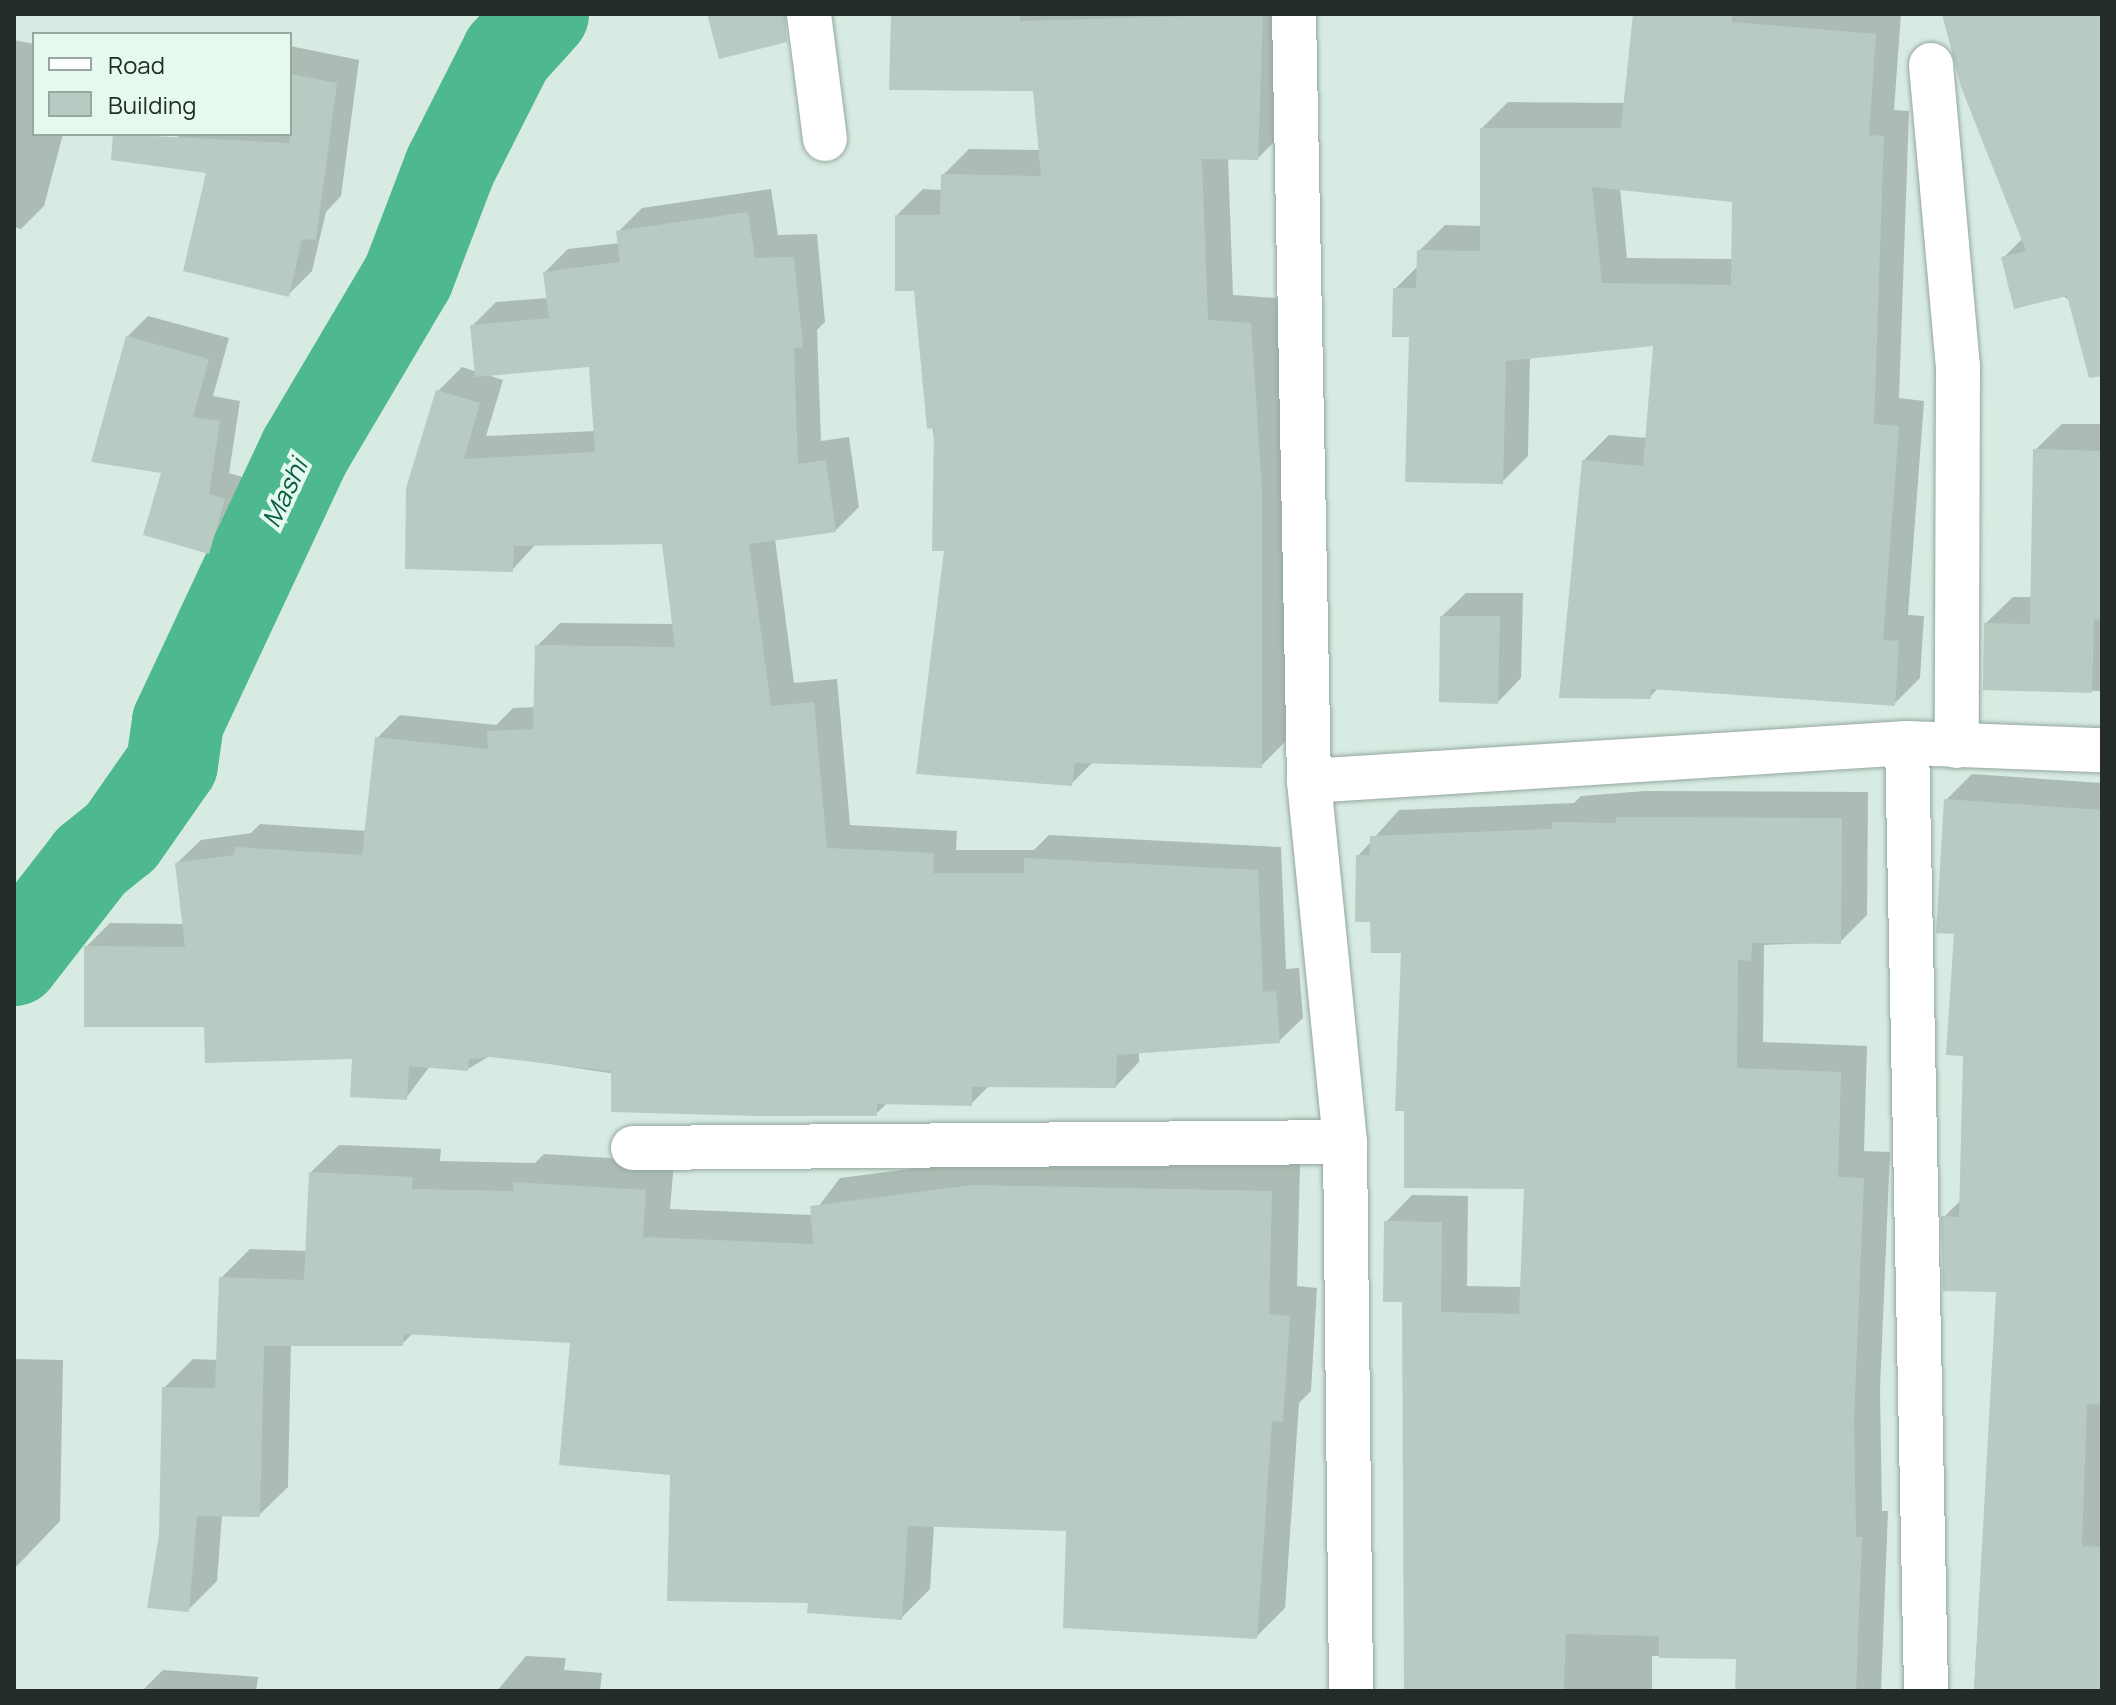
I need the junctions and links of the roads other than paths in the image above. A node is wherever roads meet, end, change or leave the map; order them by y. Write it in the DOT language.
graph roads {
  1 [pos="809,14"];
  2 [pos="1294,14"];
  3 [pos="1931,65"];
  4 [pos="825,139"];
  5 [pos="1907,743"];
  6 [pos="1957,746"];
  7 [pos="2102,750"];
  8 [pos="1309,781"];
  9 [pos="1345,1142"];
  10 [pos="633,1148"];
  11 [pos="1351,1691"];
  12 [pos="1926,1691"];
  1 -- 4 [label="street"];
  2 -- 8 [label="street"];
  3 -- 6 [label="street"];
  5 -- 6 [label="street"];
  5 -- 8 [label="street"];
  5 -- 12 [label="street"];
  6 -- 7 [label="street"];
  8 -- 9 [label="street"];
  9 -- 10 [label="street"];
  9 -- 11 [label="street"];
}
